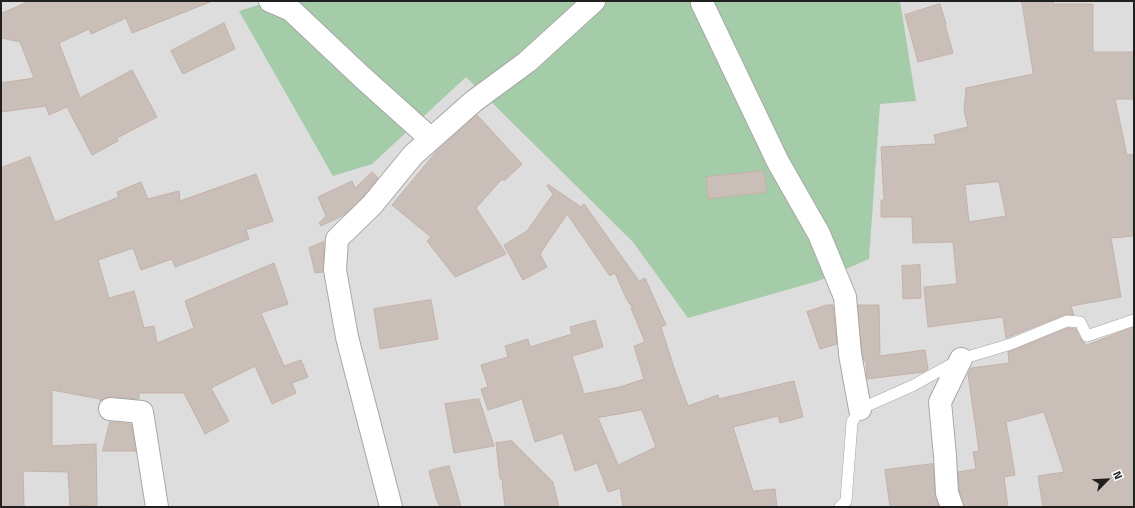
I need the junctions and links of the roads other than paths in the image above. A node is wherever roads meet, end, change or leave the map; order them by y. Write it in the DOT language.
graph roads {
  1 [pos="270,1"];
  2 [pos="594,1"];
  3 [pos="702,1"];
  4 [pos="431,139"];
  5 [pos="1134,320"];
  6 [pos="962,359"];
  7 [pos="860,409"];
  8 [pos="110,410"];
  9 [pos="157,507"];
  10 [pos="390,507"];
  11 [pos="840,507"];
  12 [pos="952,507"];
  1 -- 4 [label="street"];
  2 -- 4 [label="street"];
  3 -- 7 [label="street"];
  4 -- 10 [label="street"];
  5 -- 6 [label="lane"];
  6 -- 7 [label="lane"];
  6 -- 12 [label="street"];
  7 -- 11 [label="lane"];
  8 -- 9 [label="street"];
}
